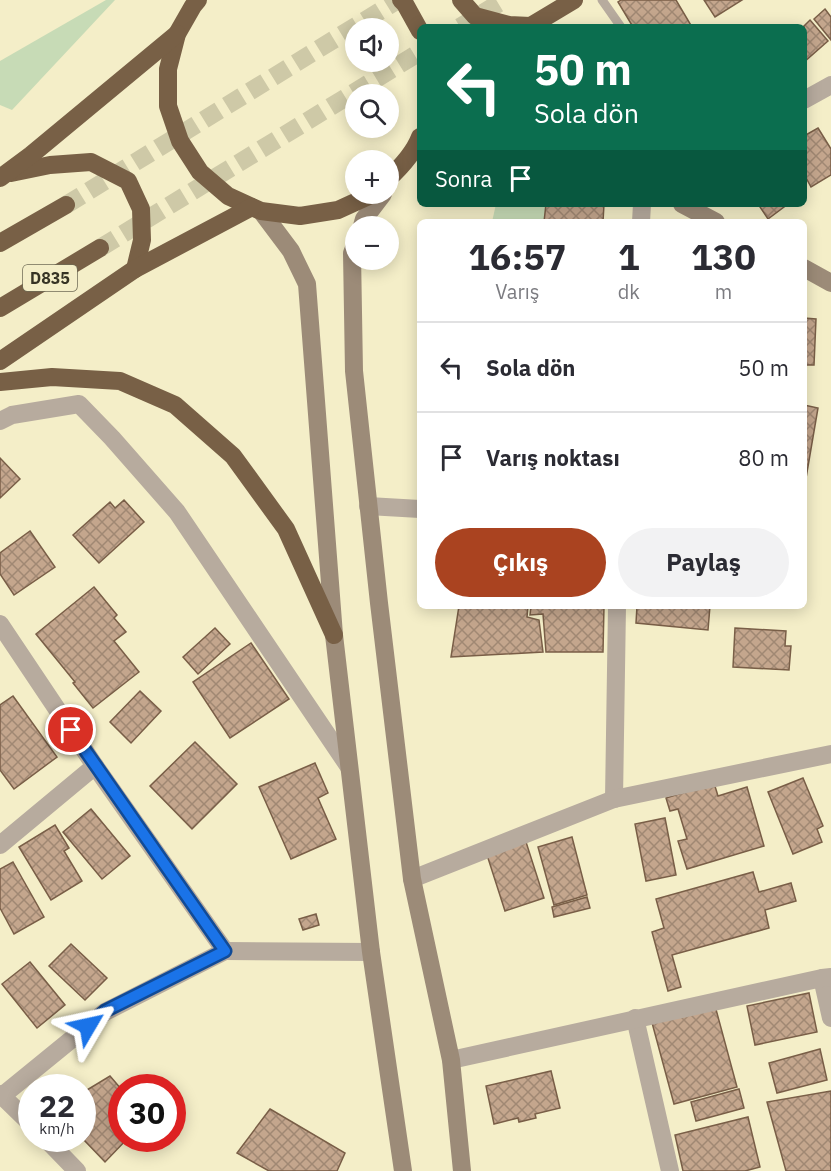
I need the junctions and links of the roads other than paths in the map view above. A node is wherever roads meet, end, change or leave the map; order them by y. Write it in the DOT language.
graph roads {
  1 [pos="198,0"];
  2 [pos="401,0"];
  3 [pos="461,0"];
  4 [pos="574,0"];
  5 [pos="602,0"];
  6 [pos="505,24"];
  7 [pos="534,24"];
  8 [pos="619,24"];
  9 [pos="417,26"];
  10 [pos="177,33"];
  11 [pos="831,85"];
  12 [pos="807,98"];
  13 [pos="417,143"];
  14 [pos="399,168"];
  15 [pos="3,176"];
  16 [pos="351,204"];
  17 [pos="375,204"];
  18 [pos="66,205"];
  19 [pos="687,207"];
  20 [pos="257,209"];
  21 [pos="366,216"];
  22 [pos="710,219"];
  23 [pos="0,243"];
  24 [pos="100,248"];
  25 [pos="135,269"];
  26 [pos="352,270"];
  27 [pos="807,270"];
  28 [pos="831,283"];
  29 [pos="0,308"];
  30 [pos="0,361"];
  31 [pos="0,382"];
  32 [pos="0,421"];
  33 [pos="368,506"];
  34 [pos="417,509"];
  35 [pos="617,609"];
  36 [pos="0,624"];
  37 [pos="334,635"];
  38 [pos="831,754"];
  39 [pos="95,765"];
  40 [pos="349,767"];
  41 [pos="615,798"];
  42 [pos="0,844"];
  43 [pos="412,879"];
  44 [pos="225,951"];
  45 [pos="371,952"];
  46 [pos="826,977"];
  47 [pos="635,1018"];
  48 [pos="831,1018"];
  49 [pos="451,1060"];
  50 [pos="1,1095"];
  51 [pos="18,1111"];
  52 [pos="59,1152"];
  53 [pos="77,1171"];
  54 [pos="403,1171"];
  55 [pos="462,1171"];
  56 [pos="670,1171"];
  1 -- 10 [label="highway"];
  2 -- 9 [label="highway"];
  3 -- 6 [label="highway"];
  4 -- 7 [label="highway"];
  5 -- 8 [label="lane"];
  10 -- 15 [label="highway"];
  10 -- 20 [label="highway"];
  11 -- 12 [label="street"];
  13 -- 14 [label="highway"];
  15 -- 25 [label="highway"];
  16 -- 20 [label="highway"];
  17 -- 21 [label="main road"];
  18 -- 23 [label="highway"];
  19 -- 22 [label="main road"];
  20 -- 25 [label="highway"];
  20 -- 37 [label="main road"];
  24 -- 29 [label="highway, D835"];
  25 -- 30 [label="highway"];
  26 -- 33 [label="main road"];
  27 -- 28 [label="main road"];
  31 -- 37 [label="highway"];
  32 -- 40 [label="street"];
  33 -- 34 [label="street"];
  33 -- 43 [label="main road"];
  35 -- 41 [label="street"];
  36 -- 39 [label="street"];
  37 -- 40 [label="main road"];
  38 -- 41 [label="street"];
  39 -- 42 [label="street"];
  39 -- 44 [label="street"];
  40 -- 45 [label="main road"];
  41 -- 43 [label="street"];
  43 -- 49 [label="main road"];
  44 -- 45 [label="street"];
  44 -- 50 [label="street"];
  45 -- 54 [label="main road"];
  46 -- 47 [label="street"];
  46 -- 48 [label="street"];
  47 -- 49 [label="street"];
  47 -- 56 [label="street"];
  49 -- 55 [label="main road"];
  50 -- 51 [label="street"];
  52 -- 53 [label="street"];
}
